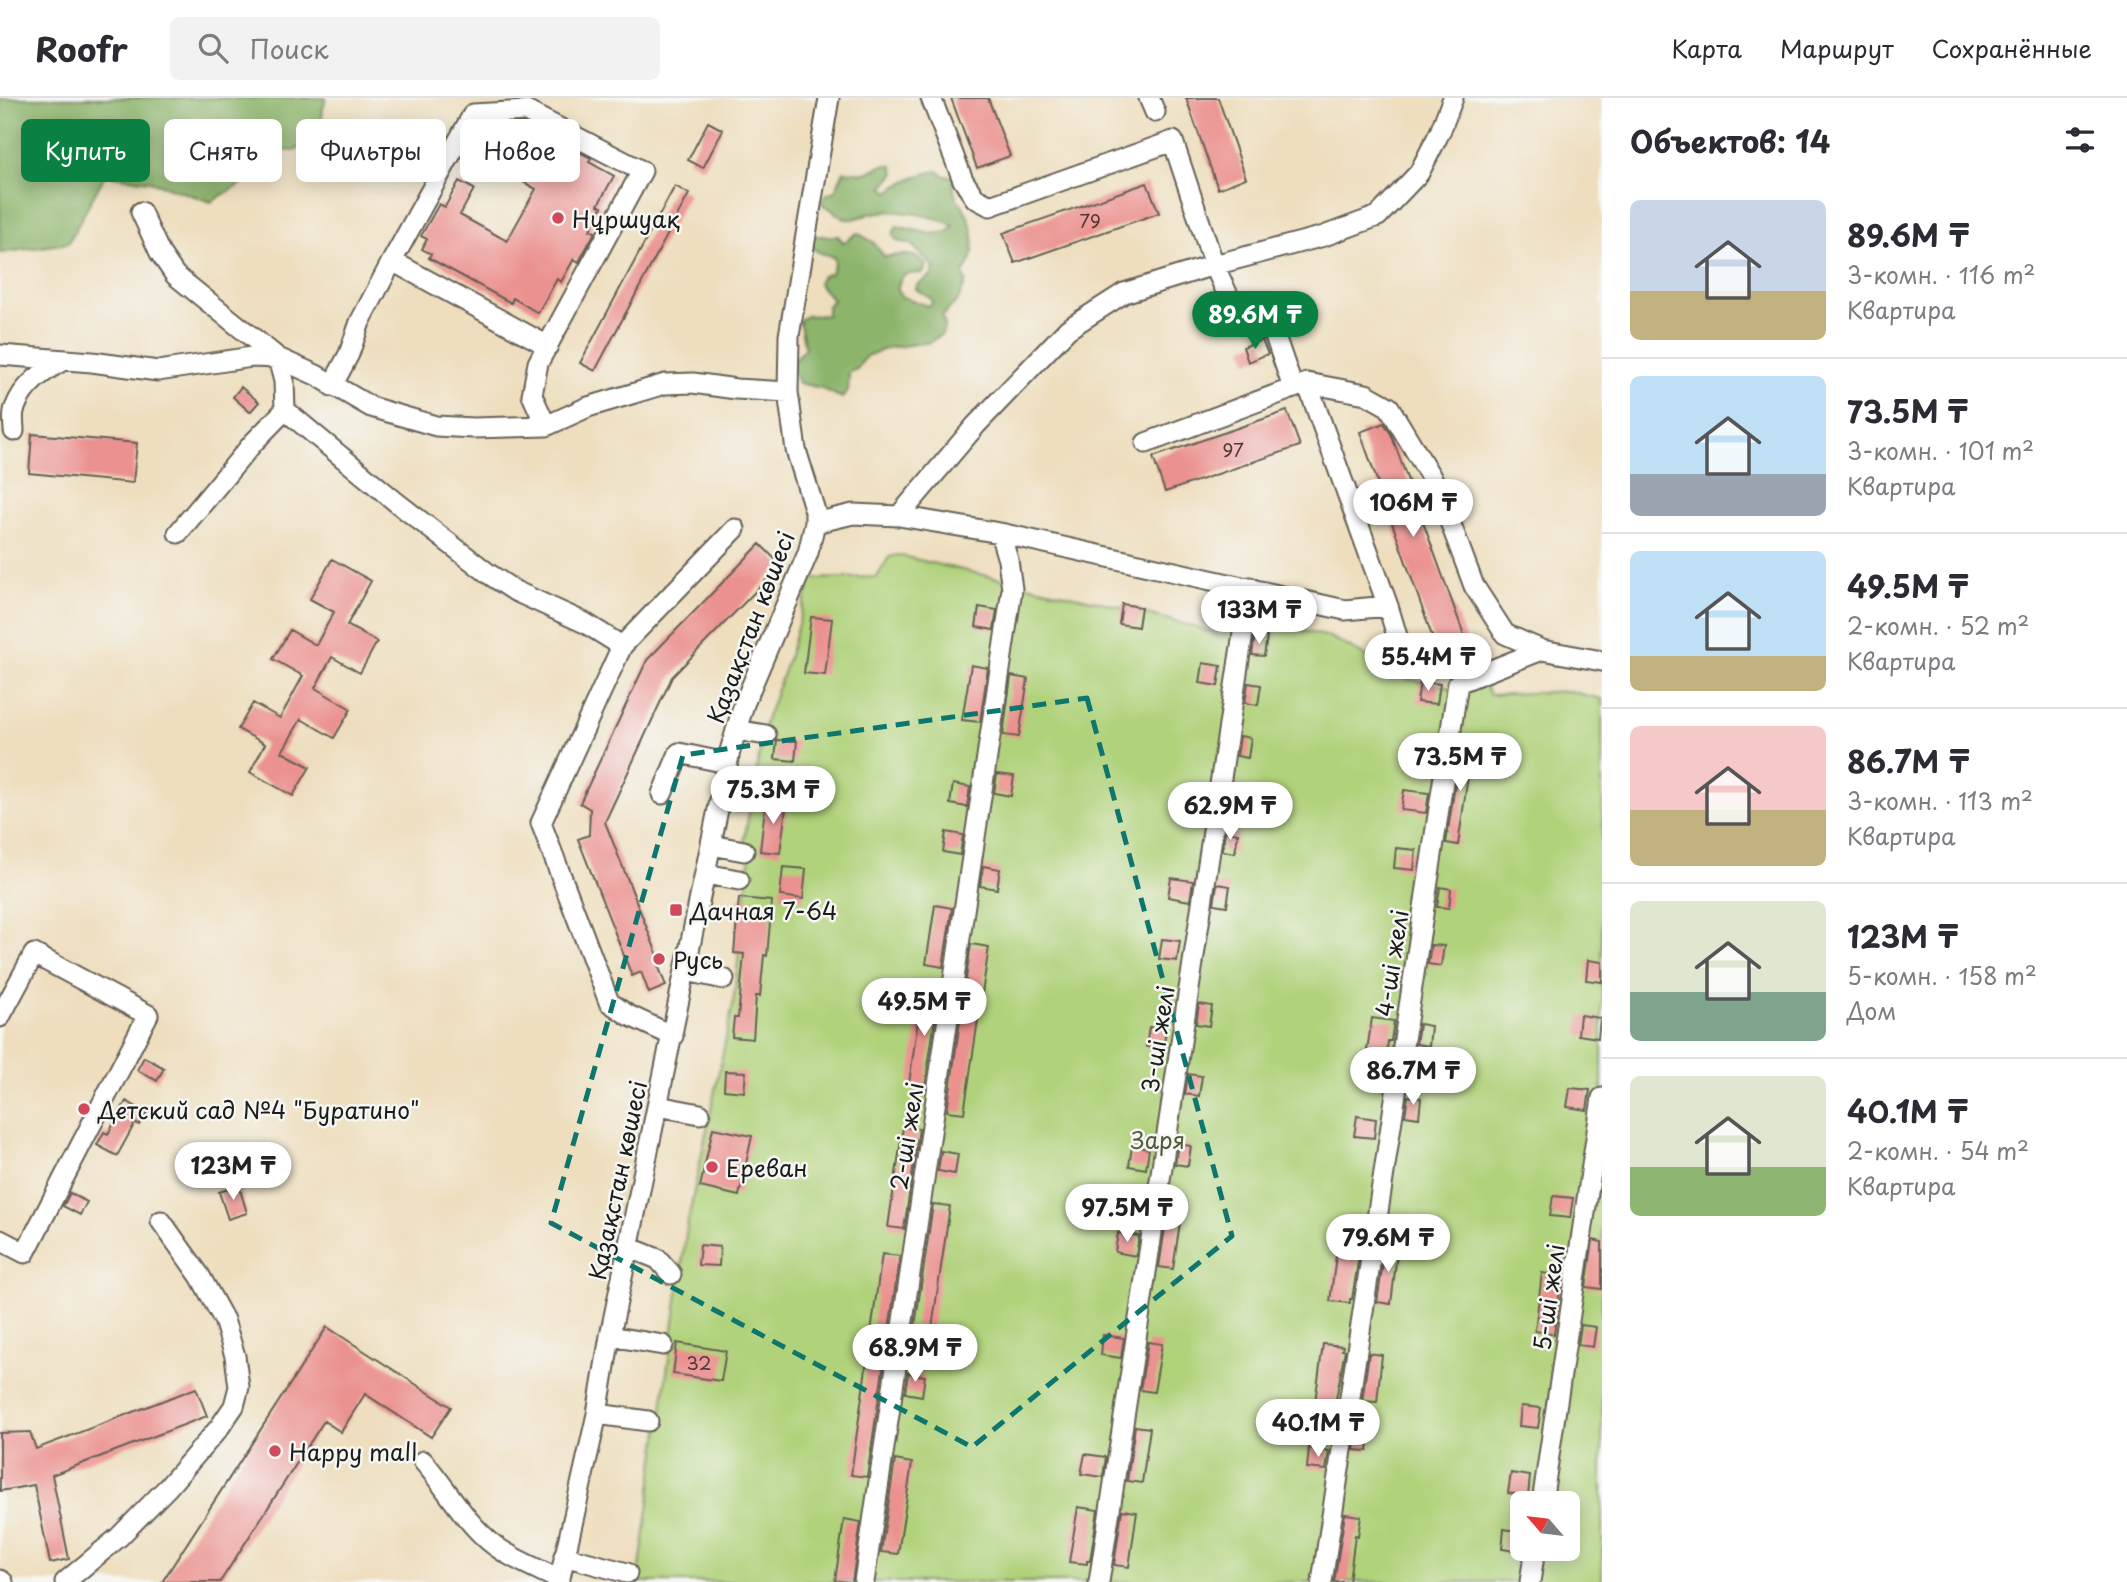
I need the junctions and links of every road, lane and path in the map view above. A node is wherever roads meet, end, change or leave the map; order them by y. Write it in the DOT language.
graph roads {
  1 [pos="829,98"];
  2 [pos="931,98"];
  3 [pos="1453,98"];
  4 [pos="141,212"];
  5 [pos="392,261"];
  6 [pos="1214,265"];
  7 [pos="548,346"];
  8 [pos="0,355"];
  9 [pos="278,358"];
  10 [pos="65,360"];
  11 [pos="1300,385"];
  12 [pos="332,386"];
  13 [pos="788,392"];
  14 [pos="285,410"];
  15 [pos="546,426"];
  16 [pos="14,431"];
  17 [pos="1146,443"];
  18 [pos="899,516"];
  19 [pos="815,523"];
  20 [pos="735,529"];
  21 [pos="177,533"];
  22 [pos="1000,533"];
  23 [pos="1250,587"];
  24 [pos="1388,606"];
  25 [pos="622,646"];
  26 [pos="1400,646"];
  27 [pos="1542,650"];
  28 [pos="1602,661"];
  29 [pos="736,730"];
  30 [pos="766,735"];
  31 [pos="727,763"];
  32 [pos="662,794"];
  33 [pos="711,845"];
  34 [pos="744,851"];
  35 [pos="705,874"];
  36 [pos="739,880"];
  37 [pos="686,971"];
  38 [pos="724,979"];
  39 [pos="0,1017"];
  40 [pos="673,1036"];
  41 [pos="1602,1098"];
  42 [pos="658,1106"];
  43 [pos="700,1114"];
  44 [pos="161,1221"];
  45 [pos="0,1240"];
  46 [pos="628,1247"];
  47 [pos="671,1274"];
  48 [pos="610,1336"];
  49 [pos="663,1345"];
  50 [pos="597,1413"];
  51 [pos="648,1421"];
  52 [pos="423,1461"];
  53 [pos="1544,1491"];
  54 [pos="565,1556"];
  55 [pos="1533,1561"];
  56 [pos="627,1573"];
  57 [pos="559,1581"];
  58 [pos="65,1582"];
  59 [pos="864,1582"];
  60 [pos="1099,1582"];
  61 [pos="1322,1582"];
  62 [pos="1530,1582"];
  1 -- 13 [label="street, Қазақстан көшесі"];
  2 -- 6 [label="street"];
  3 -- 6 [label="street"];
  4 -- 9 [label="street"];
  5 -- 7 [label="street"];
  5 -- 7 [label="street"];
  5 -- 12 [label="street"];
  6 -- 11 [label="street"];
  6 -- 18 [label="street"];
  7 -- 15 [label="street"];
  8 -- 10 [label="street"];
  9 -- 10 [label="street"];
  9 -- 12 [label="street"];
  9 -- 14 [label="street"];
  10 -- 16 [label="street"];
  11 -- 17 [label="street"];
  11 -- 24 [label="street"];
  11 -- 27 [label="street"];
  12 -- 15 [label="street"];
  13 -- 15 [label="street"];
  13 -- 19 [label="street, Қазақстан көшесі"];
  14 -- 21 [label="street"];
  14 -- 25 [label="street"];
  18 -- 19 [label="street"];
  18 -- 22 [label="street"];
  19 -- 29 [label="street, Қазақстан көшесі"];
  20 -- 25 [label="street"];
  22 -- 23 [label="street"];
  22 -- 59 [label="street, 2-ші желі"];
  23 -- 24 [label="street"];
  23 -- 60 [label="street, 3-ші желі"];
  24 -- 26 [label="street"];
  25 -- 40 [label="street"];
  27 -- 28 [label="street"];
  27 -- 61 [label="street, 4-ші желі"];
  29 -- 30 [label="street"];
  29 -- 31 [label="street, Қазақстан көшесі"];
  31 -- 32 [label="street"];
  31 -- 33 [label="street, Қазақстан көшесі"];
  33 -- 34 [label="street"];
  33 -- 35 [label="street, Қазақстан көшесі"];
  35 -- 36 [label="street"];
  35 -- 37 [label="street, Қазақстан көшесі"];
  37 -- 38 [label="street"];
  37 -- 40 [label="street, Қазақстан көшесі"];
  39 -- 45 [label="street"];
  40 -- 42 [label="street, Қазақстан көшесі"];
  41 -- 53 [label="street, 5-ші желі"];
  42 -- 43 [label="street"];
  42 -- 46 [label="street, Қазақстан көшесі"];
  44 -- 58 [label="street"];
  46 -- 47 [label="street"];
  46 -- 48 [label="street, Қазақстан көшесі"];
  48 -- 49 [label="street"];
  48 -- 50 [label="street, Қазақстан көшесі"];
  50 -- 51 [label="street"];
  50 -- 54 [label="street, Қазақстан көшесі"];
  52 -- 57 [label="street"];
  54 -- 56 [label="street"];
  54 -- 57 [label="street, Қазақстан көшесі"];
  55 -- 62 [label="street"];
}
